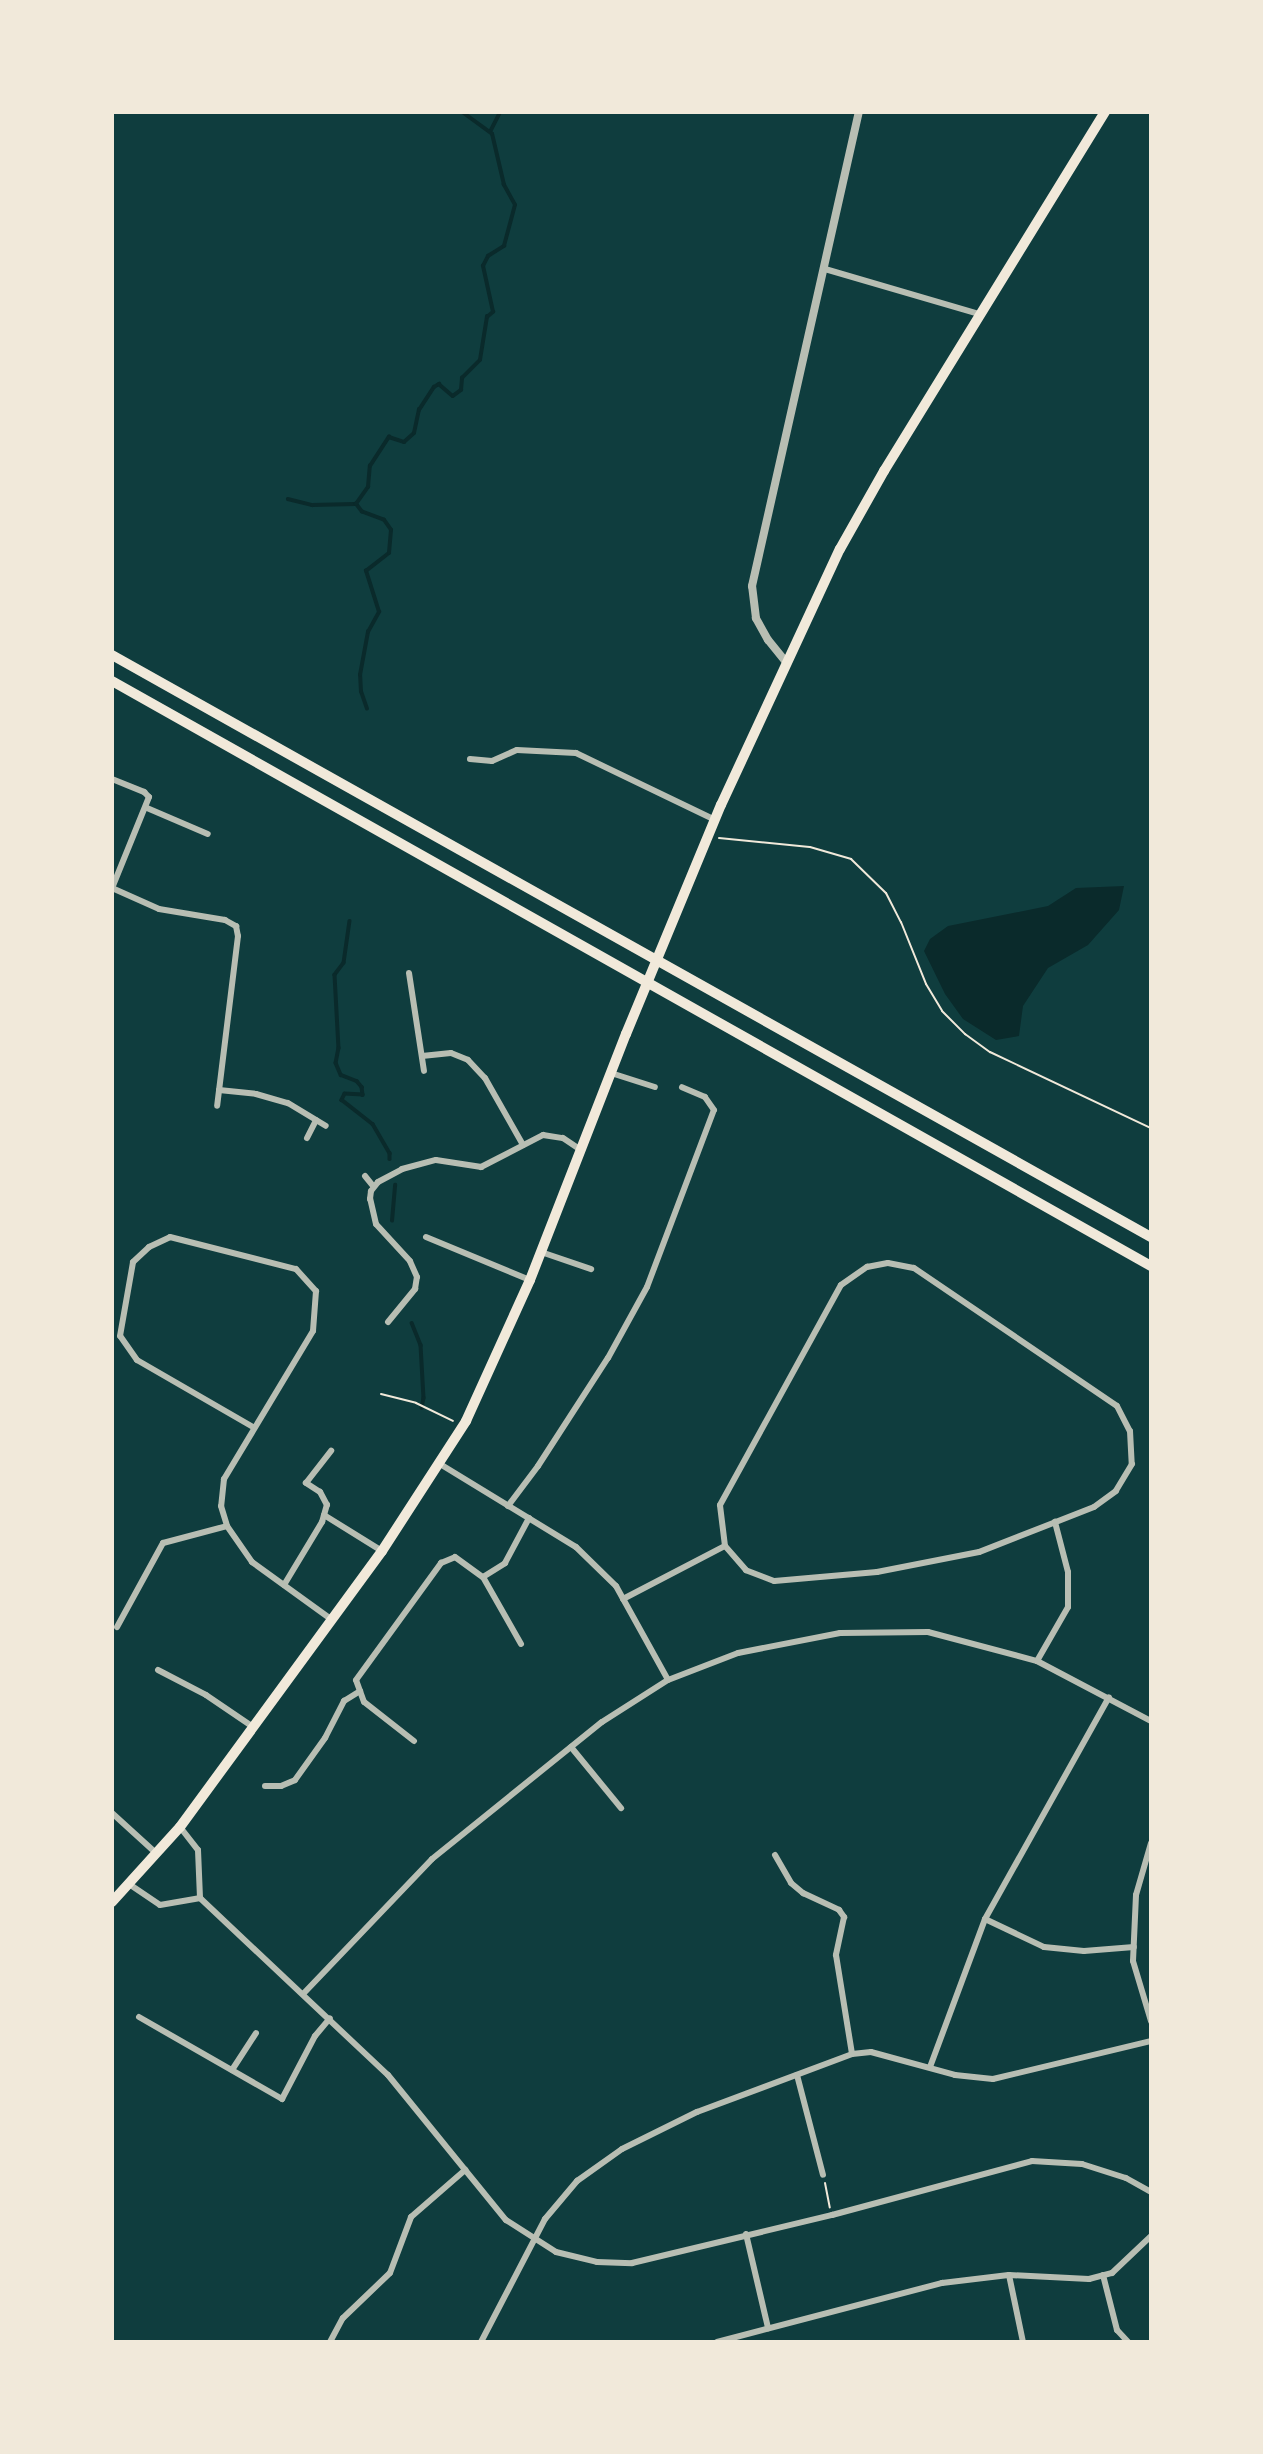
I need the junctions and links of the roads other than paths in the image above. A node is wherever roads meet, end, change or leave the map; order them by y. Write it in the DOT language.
graph roads {
  1 [pos="859,112"];
  2 [pos="1105,112"];
  3 [pos="825,269"];
  4 [pos="979,314"];
  5 [pos="112,655"];
  6 [pos="786,662"];
  7 [pos="112,681"];
  8 [pos="470,759"];
  9 [pos="112,779"];
  10 [pos="147,808"];
  11 [pos="715,820"];
  12 [pos="208,834"];
  13 [pos="112,888"];
  14 [pos="409,973"];
  15 [pos="420,982"];
  16 [pos="410,984"];
  17 [pos="422,1056"];
  18 [pos="424,1071"];
  19 [pos="611,1073"];
  20 [pos="655,1087"];
  21 [pos="682,1087"];
  22 [pos="219,1090"];
  23 [pos="217,1106"];
  24 [pos="316,1120"];
  25 [pos="327,1126"];
  26 [pos="307,1138"];
  27 [pos="523,1145"];
  28 [pos="581,1150"];
  29 [pos="365,1176"];
  30 [pos="373,1186"];
  31 [pos="426,1237"];
  32 [pos="1151,1237"];
  33 [pos="541,1252"];
  34 [pos="1151,1266"];
  35 [pos="591,1269"];
  36 [pos="530,1280"];
  37 [pos="388,1322"];
  38 [pos="253,1427"];
  39 [pos="331,1451"];
  40 [pos="440,1464"];
  41 [pos="508,1506"];
  42 [pos="324,1515"];
  43 [pos="529,1518"];
  44 [pos="1055,1522"];
  45 [pos="227,1527"];
  46 [pos="725,1546"];
  47 [pos="382,1551"];
  48 [pos="483,1577"];
  49 [pos="284,1585"];
  50 [pos="623,1599"];
  51 [pos="332,1620"];
  52 [pos="117,1628"];
  53 [pos="521,1644"];
  54 [pos="1037,1661"];
  55 [pos="158,1671"];
  56 [pos="668,1680"];
  57 [pos="360,1691"];
  58 [pos="1109,1697"];
  59 [pos="1151,1721"];
  60 [pos="253,1727"];
  61 [pos="414,1741"];
  62 [pos="571,1747"];
  63 [pos="265,1786"];
  64 [pos="621,1808"];
  65 [pos="112,1813"];
  66 [pos="180,1827"];
  67 [pos="1151,1843"];
  68 [pos="156,1853"];
  69 [pos="775,1855"];
  70 [pos="129,1884"];
  71 [pos="200,1898"];
  72 [pos="112,1902"];
  73 [pos="985,1919"];
  74 [pos="1134,1947"];
  75 [pos="304,1993"];
  76 [pos="139,2017"];
  77 [pos="330,2018"];
  78 [pos="1151,2021"];
  79 [pos="256,2033"];
  80 [pos="1151,2041"];
  81 [pos="852,2054"];
  82 [pos="930,2067"];
  83 [pos="232,2070"];
  84 [pos="797,2075"];
  85 [pos="465,2170"];
  86 [pos="823,2175"];
  87 [pos="1151,2192"];
  88 [pos="746,2234"];
  89 [pos="534,2240"];
  90 [pos="1150,2240"];
  91 [pos="1103,2275"];
  92 [pos="1009,2276"];
  93 [pos="768,2328"];
  94 [pos="330,2342"];
  95 [pos="481,2342"];
  96 [pos="717,2342"];
  97 [pos="1023,2342"];
  98 [pos="1128,2342"];
  1 -- 3 [label="street"];
  2 -- 4 [label="main road"];
  3 -- 4 [label="street"];
  3 -- 6 [label="street"];
  4 -- 6 [label="main road"];
  5 -- 32 [label="highway"];
  6 -- 11 [label="main road"];
  7 -- 34 [label="highway"];
  8 -- 11 [label="street"];
  9 -- 10 [label="street"];
  10 -- 12 [label="street"];
  10 -- 13 [label="street"];
  11 -- 19 [label="main road"];
  13 -- 22 [label="street"];
  14 -- 16 [label="street"];
  15 -- 16 [label="street"];
  16 -- 17 [label="street"];
  17 -- 18 [label="street"];
  17 -- 27 [label="street"];
  19 -- 20 [label="street"];
  19 -- 28 [label="main road"];
  21 -- 41 [label="street"];
  22 -- 23 [label="street"];
  22 -- 24 [label="street"];
  24 -- 25 [label="street"];
  24 -- 26 [label="street"];
  27 -- 28 [label="street"];
  27 -- 30 [label="street"];
  28 -- 33 [label="main road"];
  29 -- 30 [label="street"];
  30 -- 37 [label="street"];
  31 -- 36 [label="street"];
  33 -- 35 [label="street"];
  33 -- 36 [label="main road"];
  36 -- 40 [label="main road"];
  38 -- 38 [label="street"];
  38 -- 45 [label="street"];
  39 -- 42 [label="street"];
  40 -- 41 [label="street"];
  40 -- 47 [label="main road"];
  41 -- 43 [label="street"];
  42 -- 47 [label="street"];
  42 -- 49 [label="street"];
  43 -- 48 [label="street"];
  43 -- 50 [label="street"];
  44 -- 46 [label="street"];
  44 -- 46 [label="street"];
  44 -- 54 [label="street"];
  45 -- 49 [label="street"];
  45 -- 52 [label="street"];
  46 -- 50 [label="street"];
  47 -- 51 [label="main road"];
  48 -- 53 [label="street"];
  48 -- 57 [label="street"];
  49 -- 51 [label="street"];
  50 -- 56 [label="street"];
  51 -- 60 [label="main road"];
  54 -- 56 [label="street"];
  54 -- 58 [label="street"];
  55 -- 60 [label="street"];
  56 -- 62 [label="street"];
  57 -- 61 [label="street"];
  57 -- 63 [label="street"];
  58 -- 59 [label="street"];
  58 -- 73 [label="street"];
  60 -- 66 [label="main road"];
  62 -- 64 [label="street"];
  62 -- 75 [label="street"];
  65 -- 68 [label="street"];
  66 -- 68 [label="main road"];
  66 -- 71 [label="street"];
  67 -- 74 [label="street"];
  68 -- 70 [label="main road"];
  69 -- 81 [label="street"];
  70 -- 71 [label="street"];
  70 -- 72 [label="main road"];
  71 -- 75 [label="street"];
  73 -- 74 [label="street"];
  73 -- 82 [label="street"];
  74 -- 78 [label="street"];
  75 -- 77 [label="street"];
  76 -- 83 [label="street"];
  77 -- 83 [label="street"];
  77 -- 85 [label="street"];
  79 -- 83 [label="street"];
  80 -- 82 [label="street"];
  81 -- 82 [label="street"];
  81 -- 84 [label="street"];
  84 -- 86 [label="street"];
  84 -- 89 [label="street"];
  85 -- 89 [label="street"];
  85 -- 94 [label="street"];
  87 -- 88 [label="street"];
  88 -- 89 [label="street"];
  88 -- 93 [label="street"];
  89 -- 95 [label="street"];
  90 -- 91 [label="street"];
  91 -- 92 [label="street"];
  91 -- 98 [label="street"];
  92 -- 93 [label="street"];
  92 -- 97 [label="street"];
  93 -- 96 [label="street"];
}
